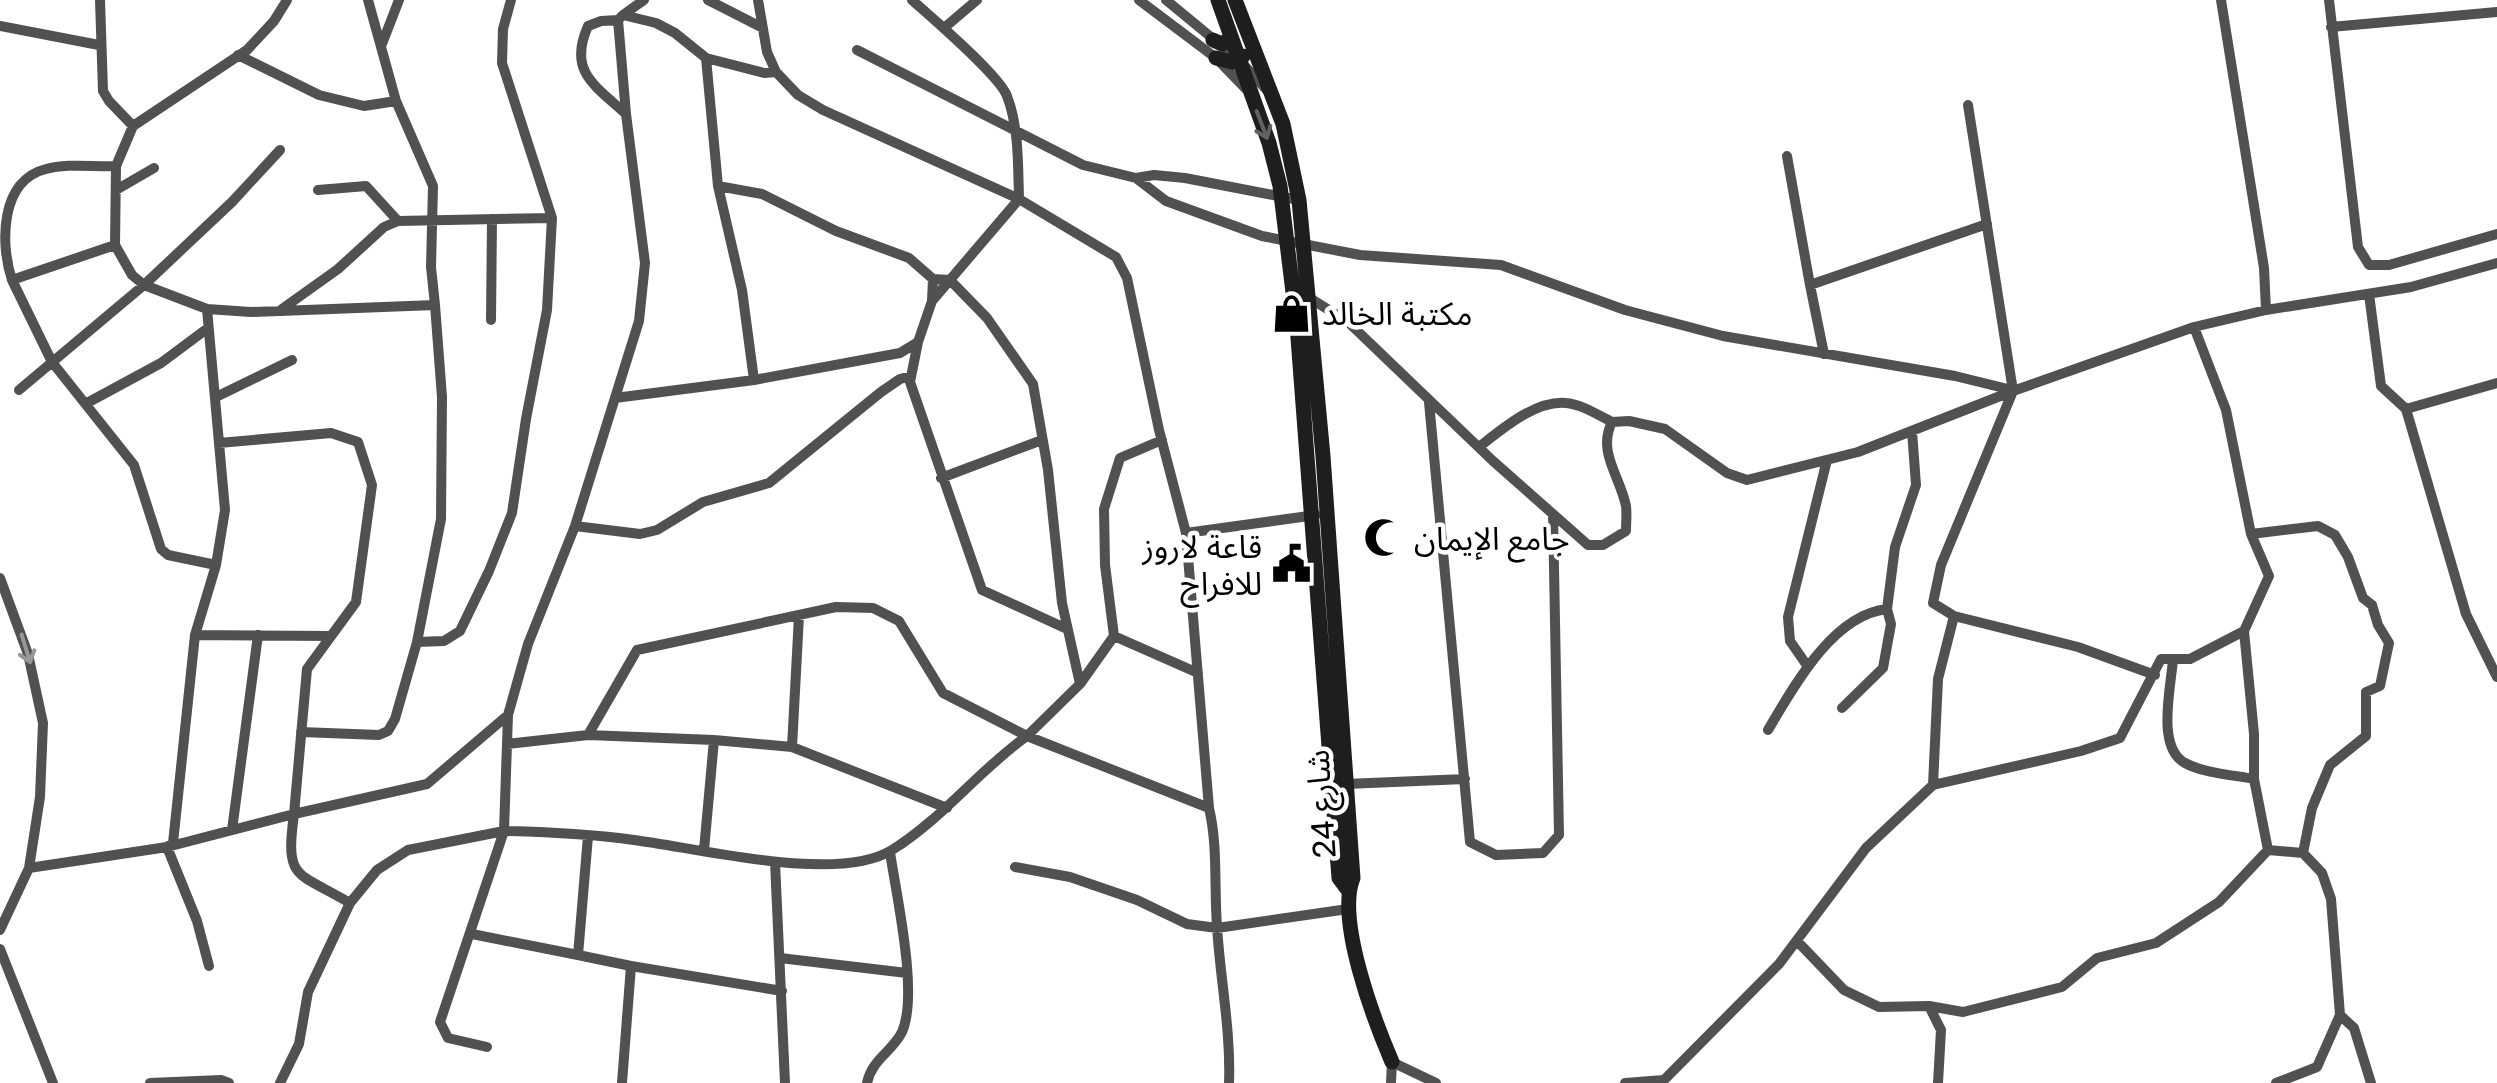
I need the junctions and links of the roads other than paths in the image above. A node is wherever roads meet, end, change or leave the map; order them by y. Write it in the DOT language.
graph roads {
  1 [pos="100,0"];
  2 [pos="286,0"];
  3 [pos="368,0"];
  4 [pos="398,0"];
  5 [pos="511,0"];
  6 [pos="644,0"];
  7 [pos="708,0"];
  8 [pos="758,0"];
  9 [pos="912,0"];
  10 [pos="977,0"];
  11 [pos="1139,0"];
  12 [pos="1166,0"];
  13 [pos="1218,0"];
  14 [pos="1235,0"];
  15 [pos="2220,0"];
  16 [pos="2328,0"];
  17 [pos="2497,12"];
  18 [pos="621,18"];
  19 [pos="0,26"];
  20 [pos="2331,27"];
  21 [pos="763,28"];
  22 [pos="944,28"];
  23 [pos="1239,35"];
  24 [pos="1205,39"];
  25 [pos="99,44"];
  26 [pos="382,44"];
  27 [pos="857,50"];
  28 [pos="238,55"];
  29 [pos="706,58"];
  30 [pos="1216,58"];
  31 [pos="1240,61"];
  32 [pos="776,72"];
  33 [pos="1250,93"];
  34 [pos="396,101"];
  35 [pos="1274,101"];
  36 [pos="1968,105"];
  37 [pos="626,114"];
  38 [pos="134,126"];
  39 [pos="1013,132"];
  40 [pos="280,150"];
  41 [pos="1787,156"];
  42 [pos="116,166"];
  43 [pos="154,168"];
  44 [pos="1136,178"];
  45 [pos="718,186"];
  46 [pos="116,190"];
  47 [pos="318,190"];
  48 [pos="1282,197"];
  49 [pos="1019,198"];
  50 [pos="1298,200"];
  51 [pos="552,218"];
  52 [pos="432,219"];
  53 [pos="492,219"];
  54 [pos="398,221"];
  55 [pos="1987,224"];
  56 [pos="2497,234"];
  57 [pos="1294,243"];
  58 [pos="115,245"];
  59 [pos="2497,262"];
  60 [pos="933,279"];
  61 [pos="12,280"];
  62 [pos="950,280"];
  63 [pos="144,285"];
  64 [pos="1810,286"];
  65 [pos="2369,294"];
  66 [pos="1301,295"];
  67 [pos="932,301"];
  68 [pos="435,304"];
  69 [pos="207,310"];
  70 [pos="282,310"];
  71 [pos="2266,310"];
  72 [pos="490,320"];
  73 [pos="2194,327"];
  74 [pos="208,328"];
  75 [pos="918,342"];
  76 [pos="1824,354"];
  77 [pos="292,360"];
  78 [pos="52,362"];
  79 [pos="912,376"];
  80 [pos="754,380"];
  81 [pos="2497,383"];
  82 [pos="18,390"];
  83 [pos="2013,391"];
  84 [pos="216,397"];
  85 [pos="615,398"];
  86 [pos="1429,401"];
  87 [pos="88,403"];
  88 [pos="2406,409"];
  89 [pos="1612,422"];
  90 [pos="1912,431"];
  91 [pos="1042,440"];
  92 [pos="1162,440"];
  93 [pos="219,443"];
  94 [pos="1478,447"];
  95 [pos="1826,460"];
  96 [pos="941,478"];
  97 [pos="1320,514"];
  98 [pos="1553,514"];
  99 [pos="576,526"];
  100 [pos="1186,534"];
  101 [pos="2251,534"];
  102 [pos="216,565"];
  103 [pos="0,578"];
  104 [pos="1887,609"];
  105 [pos="799,616"];
  106 [pos="1954,616"];
  107 [pos="1067,630"];
  108 [pos="2244,631"];
  109 [pos="195,634"];
  110 [pos="258,635"];
  111 [pos="331,636"];
  112 [pos="1114,636"];
  113 [pos="417,642"];
  114 [pos="2174,659"];
  115 [pos="1806,664"];
  116 [pos="1198,673"];
  117 [pos="2155,675"];
  118 [pos="2497,677"];
  119 [pos="1080,684"];
  120 [pos="1842,708"];
  121 [pos="508,715"];
  122 [pos="1768,730"];
  123 [pos="301,732"];
  124 [pos="588,735"];
  125 [pos="1027,736"];
  126 [pos="714,740"];
  127 [pos="507,744"];
  128 [pos="792,746"];
  129 [pos="1465,779"];
  130 [pos="2254,779"];
  131 [pos="1346,784"];
  132 [pos="1934,785"];
  133 [pos="947,808"];
  134 [pos="1209,808"];
  135 [pos="294,814"];
  136 [pos="232,830"];
  137 [pos="504,831"];
  138 [pos="588,836"];
  139 [pos="167,846"];
  140 [pos="704,850"];
  141 [pos="2268,850"];
  142 [pos="890,852"];
  143 [pos="2303,853"];
  144 [pos="775,862"];
  145 [pos="1014,867"];
  146 [pos="29,868"];
  147 [pos="1348,890"];
  148 [pos="350,903"];
  149 [pos="1348,910"];
  150 [pos="1217,928"];
  151 [pos="0,930"];
  152 [pos="472,934"];
  153 [pos="1797,940"];
  154 [pos="0,949"];
  155 [pos="578,955"];
  156 [pos="780,958"];
  157 [pos="209,966"];
  158 [pos="631,966"];
  159 [pos="907,973"];
  160 [pos="782,991"];
  161 [pos="1929,1006"];
  162 [pos="2340,1015"];
  163 [pos="487,1047"];
  164 [pos="1392,1062"];
  165 [pos="1662,1081"];
  166 [pos="224,1082"];
  167 [pos="53,1083"];
  168 [pos="150,1083"];
  169 [pos="280,1083"];
  170 [pos="622,1083"];
  171 [pos="785,1083"];
  172 [pos="867,1083"];
  173 [pos="1229,1083"];
  174 [pos="1390,1083"];
  175 [pos="1436,1083"];
  176 [pos="1625,1083"];
  177 [pos="1938,1083"];
  178 [pos="2276,1083"];
  179 [pos="2371,1083"];
  1 -- 25 [label="street"];
  2 -- 28 [label="street"];
  3 -- 26 [label="street"];
  4 -- 26 [label="street"];
  5 -- 51 [label="street"];
  6 -- 18 [label="street"];
  7 -- 21 [label="street"];
  8 -- 21 [label="street"];
  9 -- 22 [label="street"];
  10 -- 22 [label="street"];
  11 -- 24 [label="street"];
  12 -- 24 [label="street"];
  13 -- 23 [label="street, شارع 24"];
  14 -- 23 [label="street, شارع 24"];
  15 -- 71 [label="street"];
  16 -- 20 [label="street"];
  17 -- 20 [label="street"];
  18 -- 29 [label="street"];
  18 -- 37 [label="street"];
  18 -- 37 [label="street"];
  19 -- 25 [label="street"];
  20 -- 56 [label="street"];
  21 -- 32 [label="street"];
  22 -- 39 [label="street"];
  23 -- 24 [label="street"];
  23 -- 31 [label="street, شارع 24"];
  23 -- 35 [label="street, شارع 24"];
  24 -- 30 [label="street"];
  24 -- 31 [label="street"];
  25 -- 38 [label="street"];
  26 -- 34 [label="street"];
  27 -- 39 [label="street"];
  28 -- 34 [label="street"];
  28 -- 38 [label="street"];
  29 -- 32 [label="street"];
  29 -- 45 [label="street"];
  30 -- 31 [label="street"];
  30 -- 33 [label="street"];
  31 -- 33 [label="street, شارع 24"];
  31 -- 35 [label="street"];
  32 -- 49 [label="street"];
  33 -- 48 [label="street, شارع 24, one-way"];
  34 -- 52 [label="street"];
  35 -- 50 [label="street, شارع 24"];
  36 -- 55 [label="street"];
  37 -- 85 [label="street"];
  38 -- 42 [label="street"];
  39 -- 44 [label="street"];
  39 -- 49 [label="street"];
  40 -- 63 [label="street"];
  41 -- 64 [label="street"];
  42 -- 46 [label="street"];
  42 -- 61 [label="street"];
  43 -- 46 [label="street"];
  44 -- 48 [label="street"];
  44 -- 57 [label="street"];
  45 -- 60 [label="street"];
  45 -- 80 [label="street"];
  46 -- 58 [label="street"];
  47 -- 54 [label="street"];
  48 -- 50 [label="street"];
  48 -- 57 [label="street, شارع 24"];
  49 -- 62 [label="street"];
  49 -- 92 [label="street"];
  50 -- 57 [label="street, شارع 24"];
  51 -- 53 [label="street"];
  51 -- 113 [label="street"];
  52 -- 53 [label="street"];
  52 -- 54 [label="street"];
  52 -- 68 [label="street"];
  53 -- 72 [label="street"];
  54 -- 70 [label="street"];
  55 -- 64 [label="street"];
  55 -- 83 [label="street"];
  57 -- 66 [label="street, شارع 24"];
  57 -- 76 [label="street"];
  58 -- 61 [label="street"];
  58 -- 63 [label="street"];
  59 -- 65 [label="street"];
  60 -- 62 [label="street"];
  60 -- 67 [label="street"];
  61 -- 78 [label="street"];
  62 -- 67 [label="street"];
  62 -- 91 [label="street"];
  63 -- 69 [label="street"];
  63 -- 78 [label="street"];
  64 -- 76 [label="street"];
  65 -- 71 [label="street"];
  65 -- 88 [label="street"];
  66 -- 86 [label="street"];
  66 -- 97 [label="street, شارع 24"];
  67 -- 75 [label="street"];
  68 -- 70 [label="street"];
  68 -- 113 [label="street"];
  69 -- 70 [label="street"];
  69 -- 74 [label="street"];
  71 -- 73 [label="street"];
  73 -- 83 [label="street"];
  73 -- 101 [label="street"];
  74 -- 84 [label="street"];
  74 -- 87 [label="street"];
  75 -- 79 [label="street"];
  75 -- 80 [label="street"];
  76 -- 83 [label="street"];
  77 -- 84 [label="street"];
  78 -- 82 [label="street"];
  78 -- 87 [label="street"];
  79 -- 96 [label="street"];
  79 -- 99 [label="street"];
  80 -- 85 [label="street"];
  81 -- 88 [label="street"];
  83 -- 90 [label="street"];
  83 -- 106 [label="street"];
  84 -- 93 [label="street"];
  85 -- 99 [label="street"];
  86 -- 94 [label="street"];
  86 -- 129 [label="street"];
  87 -- 102 [label="street"];
  88 -- 118 [label="street"];
  89 -- 94 [label="street"];
  89 -- 95 [label="street"];
  89 -- 98 [label="street"];
  90 -- 95 [label="street"];
  90 -- 104 [label="street"];
  91 -- 96 [label="street"];
  91 -- 107 [label="street"];
  92 -- 100 [label="street"];
  92 -- 112 [label="street"];
  93 -- 102 [label="street"];
  93 -- 111 [label="street"];
  94 -- 98 [label="street"];
  95 -- 115 [label="street"];
  96 -- 107 [label="street"];
  97 -- 100 [label="street"];
  97 -- 131 [label="street, شارع 24"];
  97 -- 147 [label="street, شارع 24"];
  98 -- 129 [label="street"];
  99 -- 121 [label="street"];
  100 -- 116 [label="street"];
  101 -- 108 [label="street"];
  101 -- 143 [label="street"];
  102 -- 109 [label="street"];
  103 -- 146 [label="street, one-way"];
  104 -- 115 [label="street"];
  104 -- 120 [label="street"];
  105 -- 124 [label="street"];
  105 -- 125 [label="street"];
  105 -- 128 [label="street"];
  106 -- 117 [label="street"];
  106 -- 132 [label="street"];
  107 -- 119 [label="street"];
  108 -- 114 [label="street"];
  108 -- 130 [label="street"];
  109 -- 110 [label="street"];
  109 -- 139 [label="street"];
  110 -- 111 [label="street"];
  110 -- 136 [label="street"];
  111 -- 123 [label="street"];
  112 -- 116 [label="street"];
  112 -- 119 [label="street"];
  113 -- 123 [label="street"];
  114 -- 117 [label="street"];
  114 -- 130 [label="street"];
  115 -- 122 [label="street"];
  116 -- 134 [label="street"];
  117 -- 132 [label="street"];
  119 -- 125 [label="street"];
  121 -- 127 [label="street"];
  121 -- 135 [label="street"];
  123 -- 135 [label="street"];
  124 -- 126 [label="street"];
  124 -- 127 [label="street"];
  125 -- 133 [label="street"];
  125 -- 134 [label="street"];
  126 -- 128 [label="street"];
  126 -- 140 [label="street"];
  127 -- 137 [label="street"];
  128 -- 133 [label="street"];
  129 -- 131 [label="street"];
  130 -- 141 [label="street"];
  131 -- 147 [label="street, شارع 24"];
  132 -- 153 [label="street"];
  133 -- 142 [label="street"];
  134 -- 150 [label="street"];
  135 -- 136 [label="street"];
  135 -- 148 [label="street"];
  136 -- 139 [label="street"];
  137 -- 138 [label="street"];
  137 -- 148 [label="street"];
  137 -- 152 [label="street"];
  138 -- 140 [label="street"];
  138 -- 155 [label="street"];
  139 -- 146 [label="street"];
  139 -- 157 [label="street"];
  140 -- 144 [label="street"];
  141 -- 143 [label="street"];
  141 -- 161 [label="street"];
  142 -- 144 [label="street"];
  142 -- 159 [label="street"];
  143 -- 162 [label="street"];
  144 -- 156 [label="street"];
  145 -- 150 [label="street"];
  146 -- 151 [label="street"];
  147 -- 149 [label="street"];
  148 -- 169 [label="street"];
  149 -- 150 [label="street"];
  149 -- 164 [label="street"];
  150 -- 173 [label="street"];
  152 -- 155 [label="street"];
  152 -- 163 [label="street"];
  153 -- 161 [label="street"];
  153 -- 165 [label="street"];
  154 -- 167 [label="street"];
  155 -- 158 [label="street"];
  156 -- 159 [label="street"];
  156 -- 160 [label="street"];
  158 -- 160 [label="street"];
  158 -- 170 [label="street"];
  159 -- 172 [label="street"];
  160 -- 171 [label="street"];
  161 -- 177 [label="street"];
  162 -- 178 [label="street"];
  162 -- 179 [label="street"];
  164 -- 174 [label="street"];
  164 -- 175 [label="street"];
  165 -- 176 [label="street"];
  166 -- 168 [label="street"];
}
